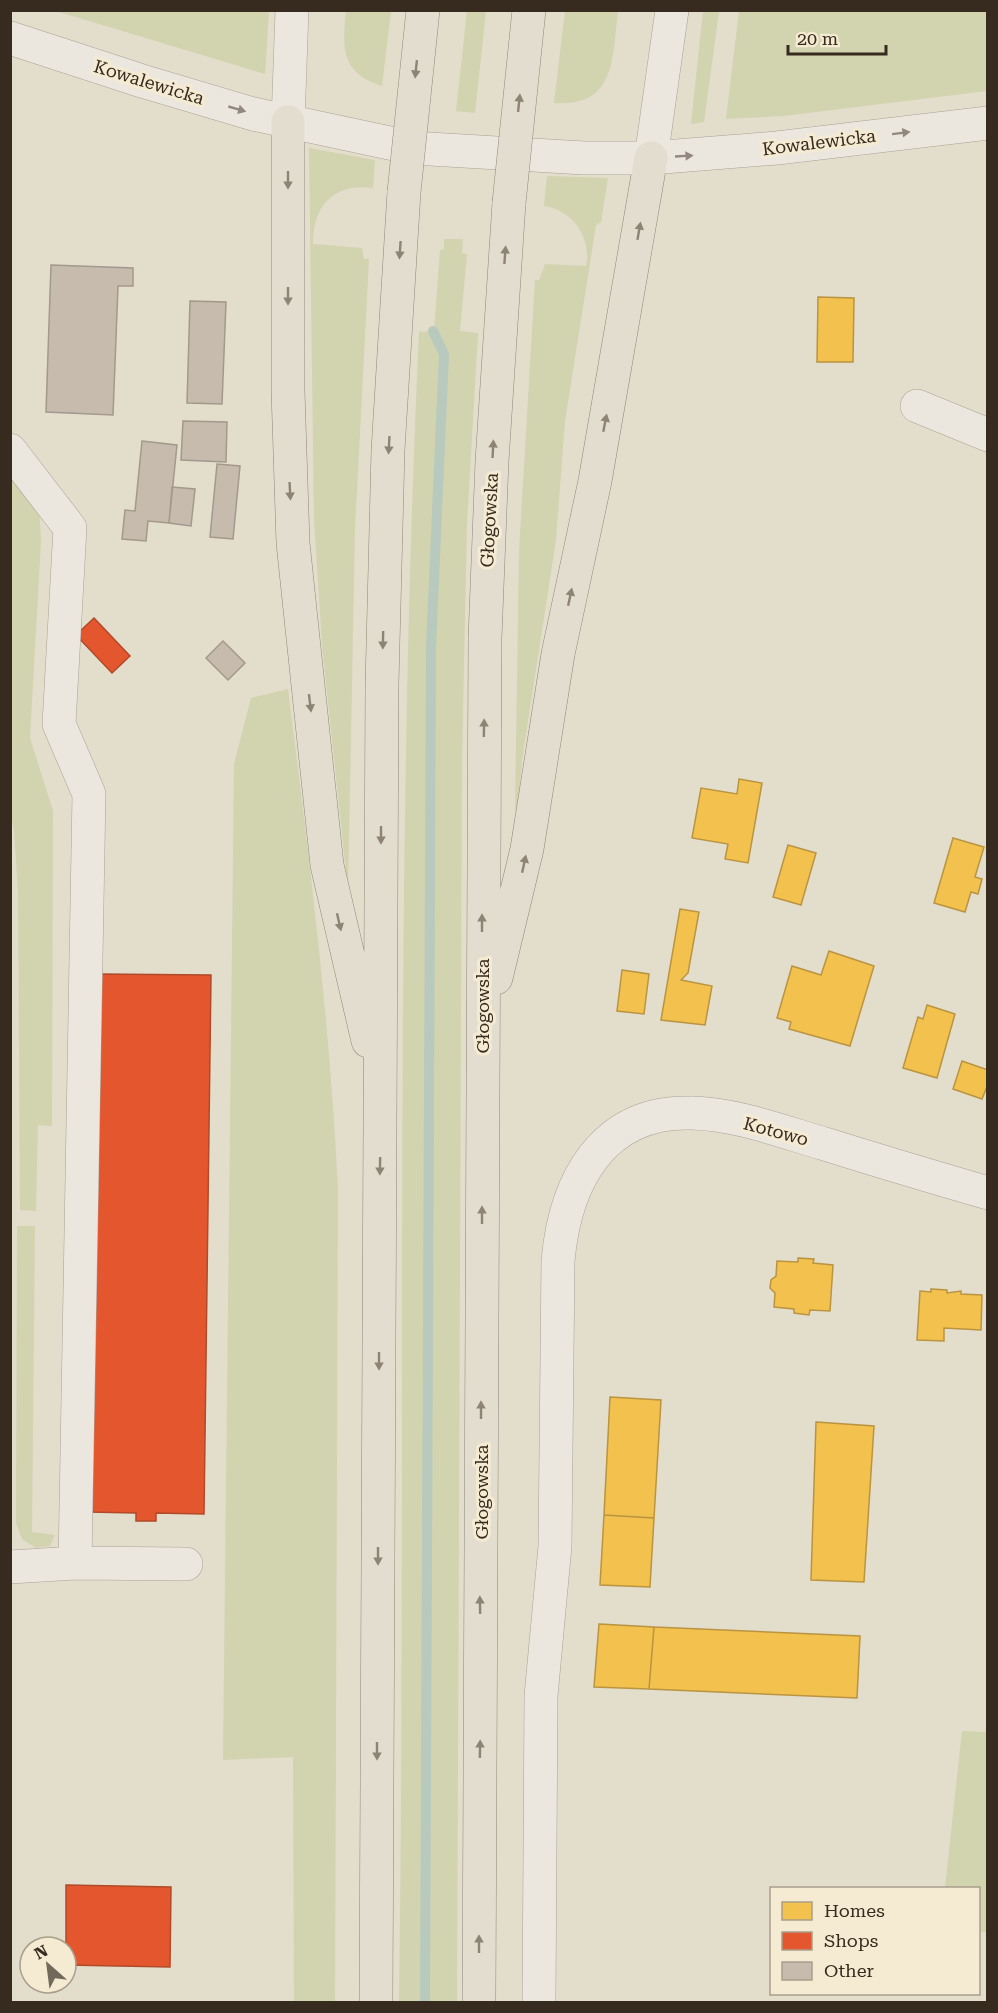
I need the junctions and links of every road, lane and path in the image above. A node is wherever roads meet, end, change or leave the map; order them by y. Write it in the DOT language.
graph roads {
  1 [pos="292,10"];
  2 [pos="423,10"];
  3 [pos="529,10"];
  4 [pos="672,10"];
  5 [pos="10,38"];
  6 [pos="288,122"];
  7 [pos="987,123"];
  8 [pos="651,158"];
  9 [pos="917,406"];
  10 [pos="987,435"];
  11 [pos="10,450"];
  12 [pos="483,1065"];
  13 [pos="380,1108"];
  14 [pos="987,1193"];
  15 [pos="75,1563"];
  16 [pos="186,1564"];
  17 [pos="10,1567"];
  18 [pos="376,2002"];
  19 [pos="479,2002"];
  20 [pos="539,2002"];
  1 -- 6 [label="street"];
  2 -- 13 [label="main road, one-way, bridge"];
  12 -- 3 [label="main road, Głogowska, one-way, bridge"];
  4 -- 8 [label="street"];
  5 -- 6 [label="street, Kowalewicka, one-way"];
  6 -- 8 [label="street, Kowalewicka"];
  6 -- 13 [label="main road, one-way"];
  8 -- 7 [label="street, Kowalewicka, one-way"];
  12 -- 8 [label="main road, one-way"];
  9 -- 10 [label="street"];
  11 -- 15 [label="street"];
  19 -- 12 [label="main road, Głogowska, one-way"];
  13 -- 18 [label="main road, one-way"];
  14 -- 20 [label="street, Kotowo"];
  15 -- 16 [label="street"];
  15 -- 17 [label="street"];
}
